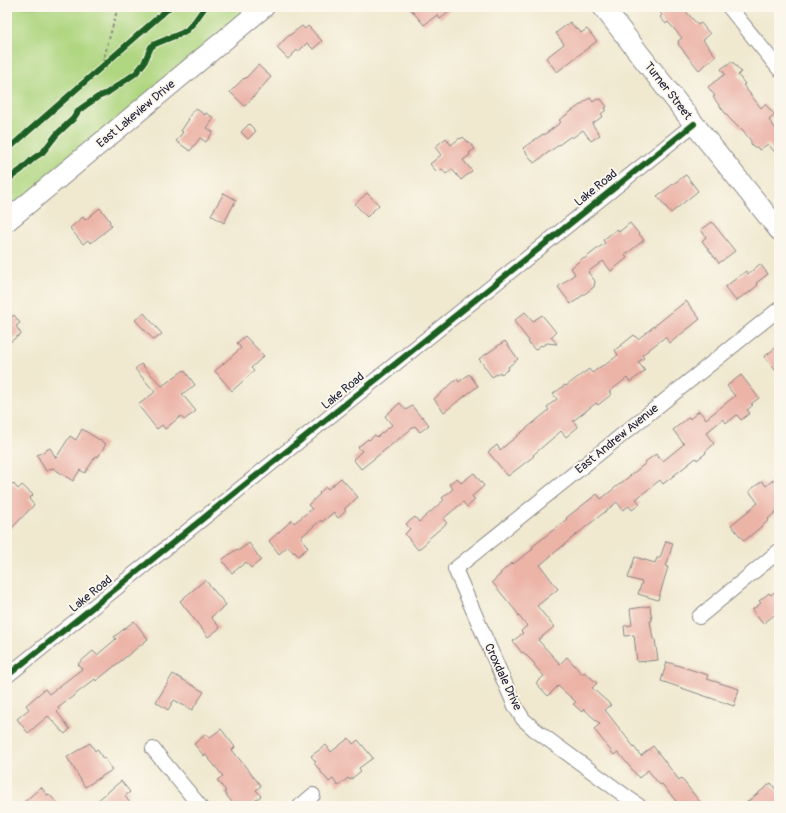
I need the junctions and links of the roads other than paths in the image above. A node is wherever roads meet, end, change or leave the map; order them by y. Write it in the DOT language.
graph roads {
  1 [pos="264,7"];
  2 [pos="603,7"];
  3 [pos="729,7"];
  4 [pos="779,70"];
  5 [pos="694,124"];
  6 [pos="7,221"];
  7 [pos="779,230"];
  8 [pos="779,309"];
  9 [pos="779,551"];
  10 [pos="454,569"];
  11 [pos="699,617"];
  12 [pos="7,676"];
  13 [pos="153,749"];
  14 [pos="313,795"];
  15 [pos="200,806"];
  16 [pos="300,806"];
  17 [pos="639,806"];
  1 -- 6 [label="street, East Lakeview Drive"];
  2 -- 5 [label="street, Turner Street"];
  3 -- 4 [label="street"];
  5 -- 7 [label="street, Turner Street"];
  5 -- 12 [label="street, Lake Road"];
  8 -- 10 [label="street, East Andrew Avenue"];
  9 -- 11 [label="street"];
  10 -- 17 [label="street, Croxdale Drive"];
  13 -- 15 [label="street"];
  14 -- 16 [label="street"];
}
